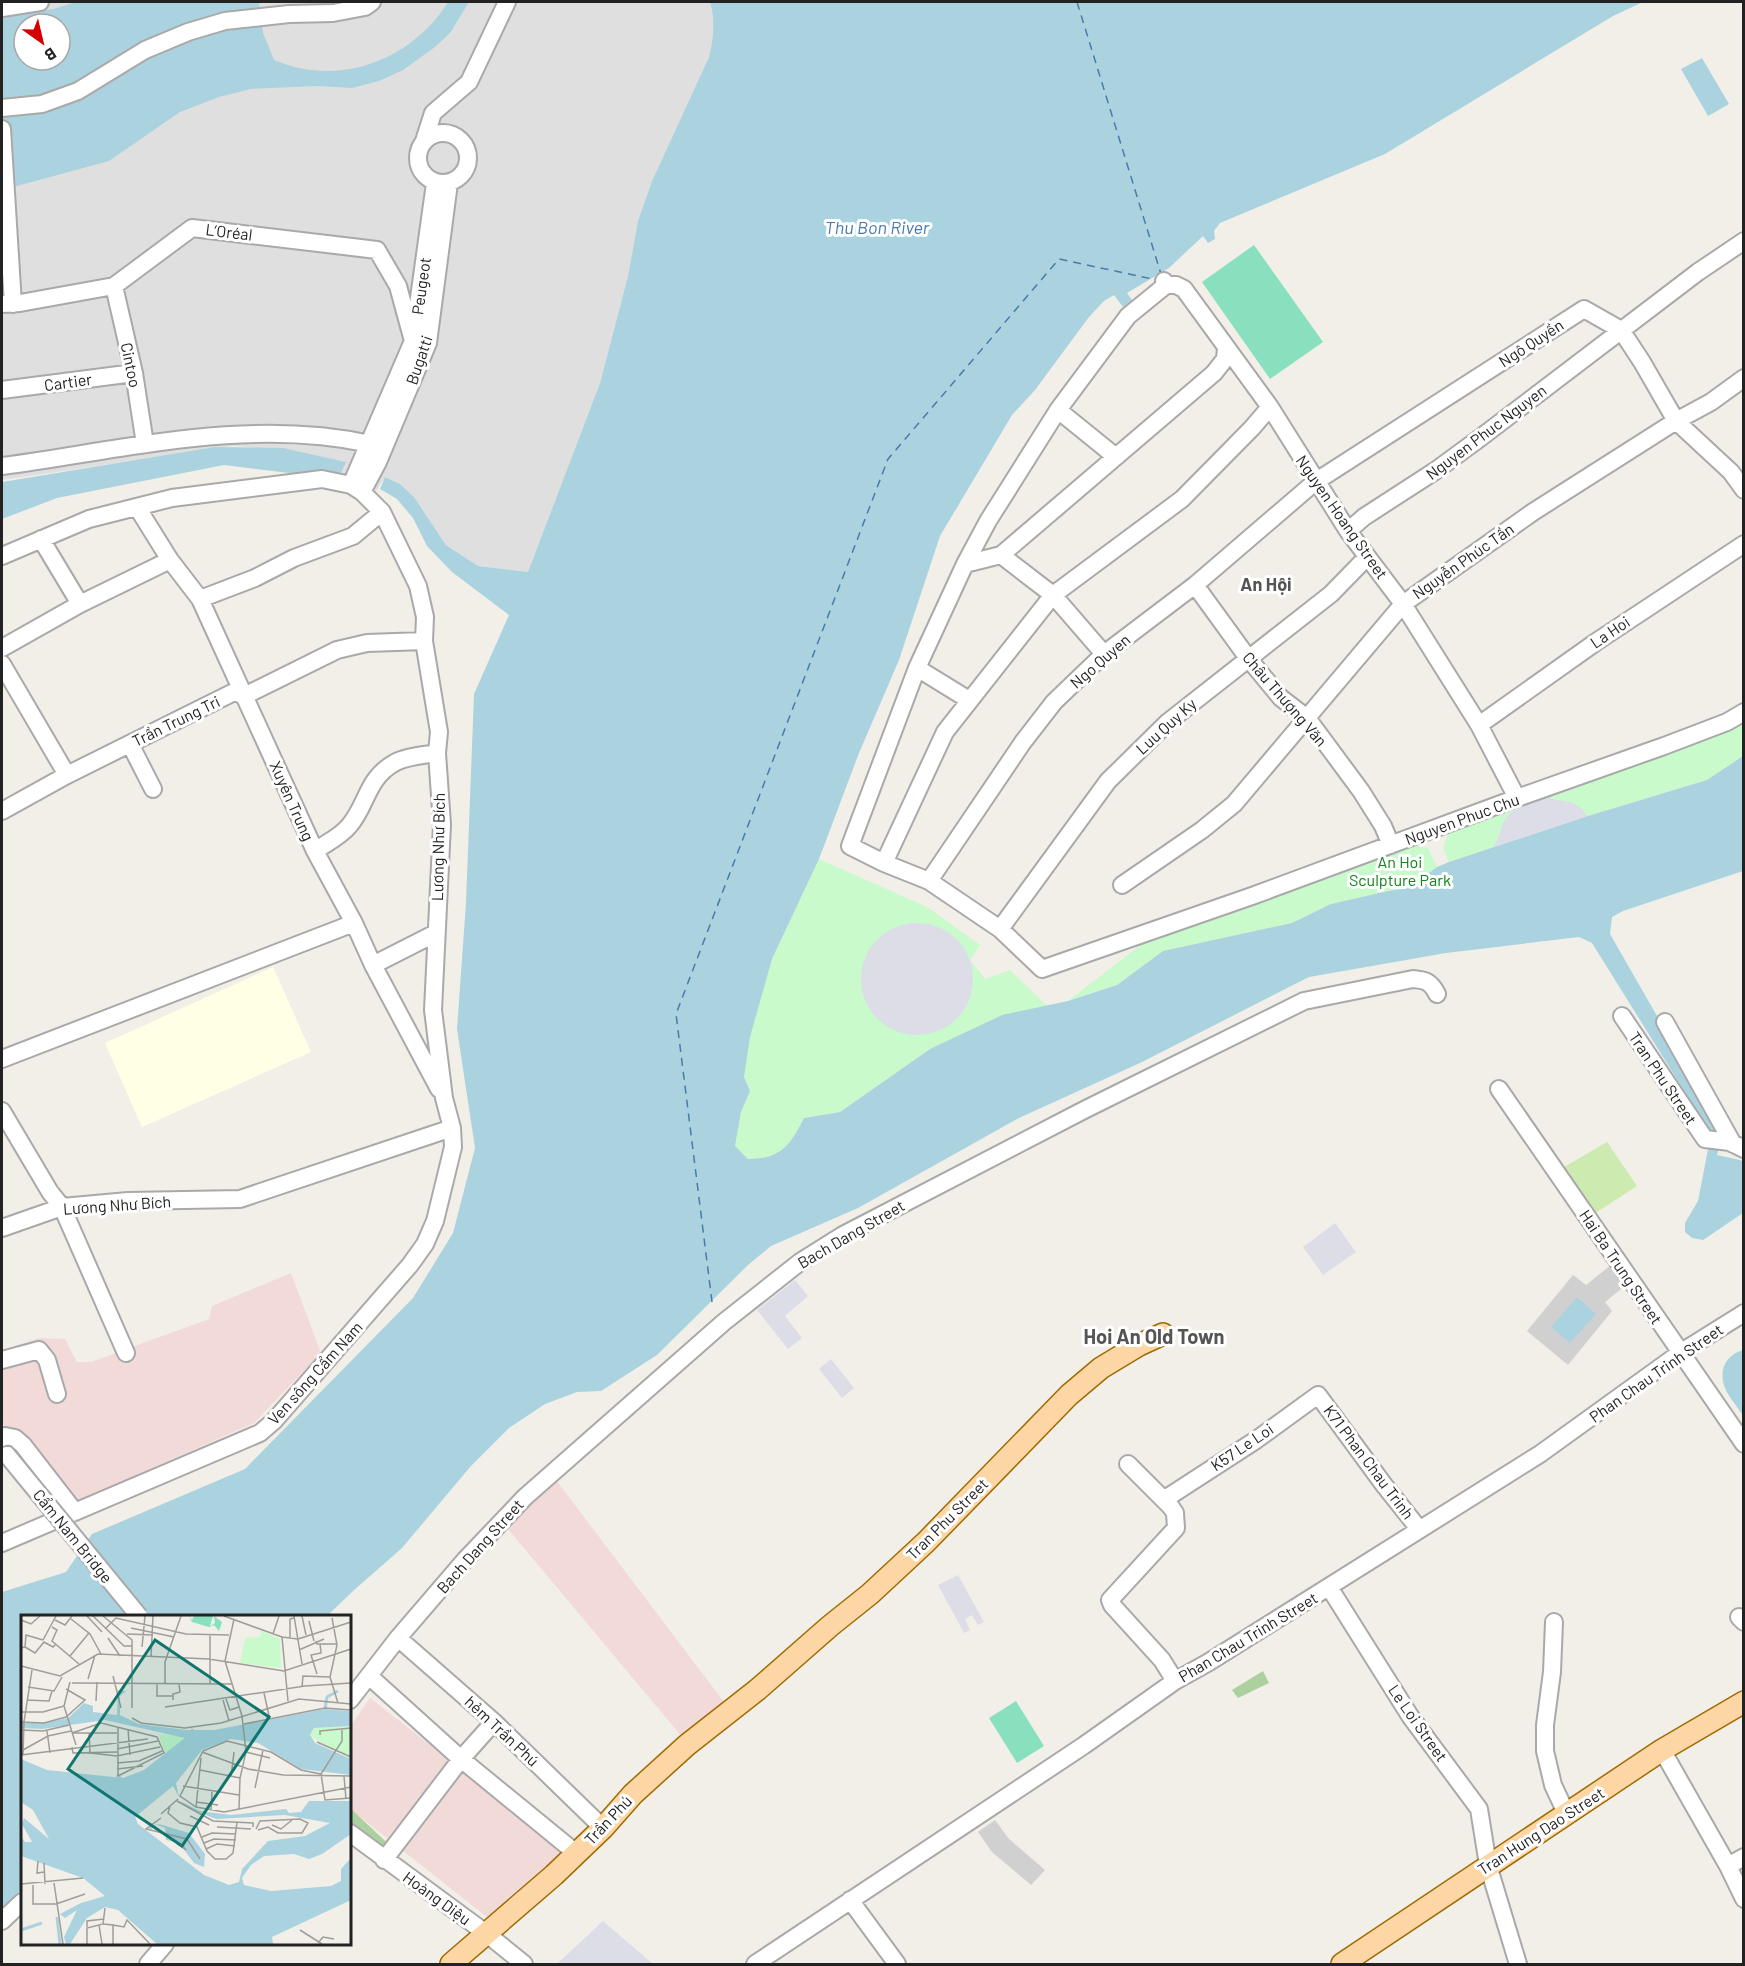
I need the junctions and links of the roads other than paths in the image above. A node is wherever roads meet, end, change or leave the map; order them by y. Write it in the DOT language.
graph roads {
  1 [pos="40,2"];
  2 [pos="372,2"];
  3 [pos="507,2"];
  4 [pos="2,8"];
  5 [pos="2,108"];
  6 [pos="2,129"];
  7 [pos="424,141"];
  8 [pos="442,183"];
  9 [pos="1743,241"];
  10 [pos="114,286"];
  11 [pos="7,304"];
  12 [pos="1621,330"];
  13 [pos="413,341"];
  14 [pos="1226,348"];
  15 [pos="134,373"];
  16 [pos="1743,378"];
  17 [pos="2,390"];
  18 [pos="1270,407"];
  19 [pos="1058,410"];
  20 [pos="1676,421"];
  21 [pos="145,444"];
  22 [pos="370,444"];
  23 [pos="1116,457"];
  24 [pos="2,466"];
  25 [pos="1315,482"];
  26 [pos="356,489"];
  27 [pos="1743,490"];
  28 [pos="137,507"];
  29 [pos="382,512"];
  30 [pos="1348,531"];
  31 [pos="41,539"];
  32 [pos="1743,544"];
  33 [pos="1001,555"];
  34 [pos="2,556"];
  35 [pos="1367,557"];
  36 [pos="170,560"];
  37 [pos="965,564"];
  38 [pos="1194,585"];
  39 [pos="1053,595"];
  40 [pos="200,599"];
  41 [pos="81,604"];
  42 [pos="1403,604"];
  43 [pos="424,641"];
  44 [pos="2,648"];
  45 [pos="1104,654"];
  46 [pos="1248,658"];
  47 [pos="2,664"];
  48 [pos="917,668"];
  49 [pos="244,696"];
  50 [pos="969,700"];
  51 [pos="1743,712"];
  52 [pos="1307,718"];
  53 [pos="1479,725"];
  54 [pos="130,744"];
  55 [pos="437,753"];
  56 [pos="67,775"];
  57 [pos="153,789"];
  58 [pos="1518,798"];
  59 [pos="2,811"];
  60 [pos="1391,845"];
  61 [pos="315,851"];
  62 [pos="884,863"];
  63 [pos="929,881"];
  64 [pos="1122,885"];
  65 [pos="354,922"];
  66 [pos="1000,929"];
  67 [pos="436,933"];
  68 [pos="373,965"];
  69 [pos="1437,994"];
  70 [pos="1622,1016"];
  71 [pos="1665,1022"];
  72 [pos="2,1059"];
  73 [pos="1499,1089"];
  74 [pos="444,1098"];
  75 [pos="2,1111"];
  76 [pos="452,1128"];
  77 [pos="1735,1145"];
  78 [pos="62,1207"];
  79 [pos="2,1228"];
  80 [pos="1743,1313"];
  81 [pos="1163,1334"];
  82 [pos="126,1353"];
  83 [pos="1680,1353"];
  84 [pos="2,1359"];
  85 [pos="57,1394"];
  86 [pos="1318,1395"];
  87 [pos="2,1438"];
  88 [pos="1743,1444"];
  89 [pos="4,1453"];
  90 [pos="1128,1464"];
  91 [pos="1165,1499"];
  92 [pos="75,1512"];
  93 [pos="1419,1529"];
  94 [pos="2,1543"];
  95 [pos="1329,1587"];
  96 [pos="137,1615"];
  97 [pos="1554,1623"];
  98 [pos="398,1638"];
  99 [pos="369,1676"];
  100 [pos="1175,1681"];
  101 [pos="351,1699"];
  102 [pos="1743,1702"];
  103 [pos="494,1722"];
  104 [pos="1662,1750"];
  105 [pos="461,1759"];
  106 [pos="1567,1815"];
  107 [pos="603,1828"];
  108 [pos="351,1834"];
  109 [pos="576,1853"];
  110 [pos="1743,1857"];
  111 [pos="384,1860"];
  112 [pos="1488,1865"];
  113 [pos="1728,1866"];
  114 [pos="1743,1899"];
  115 [pos="850,1900"];
  116 [pos="21,1903"];
  117 [pos="2,1921"];
  118 [pos="487,1934"];
  119 [pos="164,1945"];
  120 [pos="148,1965"];
  121 [pos="451,1965"];
  122 [pos="524,1965"];
  123 [pos="755,1965"];
  124 [pos="897,1965"];
  125 [pos="1342,1965"];
  126 [pos="1518,1965"];
  1 -- 4 [label="street"];
  2 -- 5 [label="street"];
  3 -- 7 [label="street"];
  6 -- 11 [label="street"];
  7 -- 8 [label="street"];
  7 -- 8 [label="street"];
  8 -- 13 [label="street, Peugeot"];
  8 -- 26 [label="street, Bugatti"];
  9 -- 12 [label="street"];
  10 -- 11 [label="street, L’Oréal"];
  10 -- 13 [label="street, L’Oréal"];
  10 -- 15 [label="street, Cintoo"];
  12 -- 20 [label="street"];
  12 -- 25 [label="street, Ngô Quyền"];
  12 -- 30 [label="street, Nguyen Phuc Nguyen"];
  13 -- 22 [label="street, Peugeot"];
  14 -- 18 [label="street, Nguyen Hoang Street"];
  14 -- 19 [label="street, Nguyen Hoang Street"];
  14 -- 23 [label="street"];
  15 -- 17 [label="street, Cartier"];
  15 -- 21 [label="street, Cintoo"];
  16 -- 20 [label="street, Nguyễn Phúc Tần"];
  18 -- 25 [label="street, Nguyen Hoang Street"];
  18 -- 39 [label="street"];
  19 -- 23 [label="street"];
  19 -- 37 [label="street"];
  20 -- 27 [label="street"];
  20 -- 42 [label="street, Nguyễn Phúc Tần"];
  21 -- 22 [label="street"];
  21 -- 24 [label="street"];
  22 -- 26 [label="street, Peugeot"];
  23 -- 33 [label="street"];
  25 -- 30 [label="street, Nguyen Hoang Street"];
  25 -- 38 [label="street, Ngo Quyen"];
  26 -- 28 [label="street"];
  26 -- 29 [label="street, Lương Như Bích"];
  28 -- 31 [label="street"];
  28 -- 36 [label="street, Xuyên Trung"];
  29 -- 40 [label="street"];
  29 -- 43 [label="street, Lương Như Bích"];
  30 -- 35 [label="street, Nguyen Hoang Street"];
  31 -- 34 [label="street"];
  31 -- 41 [label="street"];
  32 -- 53 [label="street, La Hoi"];
  33 -- 37 [label="street"];
  33 -- 39 [label="street"];
  35 -- 42 [label="street, Nguyen Hoang Street"];
  35 -- 46 [label="street, Luu Quy Ky"];
  36 -- 40 [label="street, Xuyên Trung"];
  36 -- 41 [label="street"];
  37 -- 48 [label="street"];
  38 -- 45 [label="street, Ngo Quyen"];
  38 -- 46 [label="street, Châu Thượng Văn"];
  39 -- 45 [label="street"];
  39 -- 50 [label="street"];
  40 -- 49 [label="street, Xuyên Trung"];
  41 -- 44 [label="street"];
  42 -- 52 [label="street, Nguyễn Phúc Tần"];
  42 -- 53 [label="street, Nguyen Hoang Street"];
  43 -- 49 [label="street, Trần Trung Tri"];
  43 -- 55 [label="street, Lương Như Bích"];
  45 -- 63 [label="street, Ngo Quyen"];
  46 -- 52 [label="street, Châu Thượng Văn"];
  46 -- 66 [label="street, Luu Quy Ky"];
  47 -- 56 [label="street"];
  48 -- 50 [label="street"];
  48 -- 62 [label="street"];
  49 -- 54 [label="street, Trần Trung Tri"];
  49 -- 61 [label="street, Xuyên Trung"];
  50 -- 62 [label="street"];
  51 -- 58 [label="street, Nguyen Phuc Chu"];
  52 -- 60 [label="street, Châu Thượng Văn"];
  52 -- 64 [label="street, Nguyễn Phúc Tần"];
  53 -- 58 [label="street, Nguyen Hoang Street"];
  54 -- 56 [label="street, Trần Trung Tri"];
  54 -- 57 [label="street"];
  55 -- 61 [label="street"];
  55 -- 67 [label="street, Lương Như Bích"];
  56 -- 59 [label="street, Trần Trung Tri"];
  58 -- 60 [label="street, Nguyen Phuc Chu"];
  60 -- 66 [label="street, Nguyen Phuc Chu"];
  61 -- 65 [label="street, Xuyên Trung"];
  62 -- 63 [label="street"];
  63 -- 66 [label="street"];
  65 -- 68 [label="street, Xuyên Trung"];
  65 -- 72 [label="street"];
  67 -- 68 [label="street"];
  67 -- 74 [label="street, Lương Như Bích"];
  68 -- 74 [label="street, Xuyên Trung"];
  69 -- 98 [label="street, Bach Dang Street"];
  70 -- 77 [label="street, Tran Phu Street"];
  71 -- 77 [label="street, Tran Phu Street"];
  73 -- 83 [label="street, Hai Ba Trung Street"];
  74 -- 76 [label="street, Lương Như Bích"];
  75 -- 78 [label="street"];
  76 -- 78 [label="street, Lương Như Bích"];
  76 -- 92 [label="street, Ven sông Cẩm Nam"];
  78 -- 79 [label="street, Lương Như Bích"];
  78 -- 82 [label="street"];
  80 -- 83 [label="street, Phan Chau Trinh Street"];
  81 -- 107 [label="main road, Tran Phu Street"];
  83 -- 88 [label="street, Hai Ba Trung Street"];
  83 -- 93 [label="street, Phan Chau Trinh Street"];
  84 -- 85 [label="street"];
  86 -- 91 [label="street, K57 Le Loi"];
  86 -- 93 [label="street, K71 Phan Chau Trinh"];
  87 -- 92 [label="street"];
  89 -- 96 [label="street, Cẩm Nam Bridge, bridge"];
  90 -- 91 [label="street"];
  91 -- 100 [label="street"];
  92 -- 94 [label="street, Ven sông Cẩm Nam"];
  93 -- 95 [label="street, Phan Chau Trinh Street"];
  95 -- 100 [label="street, Phan Chau Trinh Street"];
  95 -- 112 [label="street, Le Loi Street"];
  97 -- 106 [label="street"];
  98 -- 99 [label="street, Bach Dang Street"];
  98 -- 103 [label="street, hẻm Trần Phú"];
  99 -- 101 [label="street, Bach Dang Street"];
  99 -- 105 [label="street"];
  100 -- 115 [label="street, Phan Chau Trinh Street"];
  102 -- 104 [label="main road, Tran Hung Dao Street"];
  103 -- 105 [label="street"];
  103 -- 107 [label="street, hẻm Trần Phú"];
  104 -- 106 [label="main road, Tran Hung Dao Street"];
  104 -- 113 [label="street"];
  105 -- 109 [label="street"];
  105 -- 111 [label="street"];
  106 -- 112 [label="main road, Tran Hung Dao Street"];
  107 -- 109 [label="main road, Trần Phú"];
  108 -- 111 [label="street, Hoàng Diệu"];
  109 -- 118 [label="main road, Trần Phú"];
  110 -- 113 [label="street"];
  111 -- 118 [label="street, Hoàng Diệu"];
  112 -- 125 [label="main road, Tran Hung Dao Street"];
  112 -- 126 [label="street, Le Loi Street"];
  113 -- 114 [label="street"];
  115 -- 123 [label="street, Phan Chau Trinh Street"];
  115 -- 124 [label="street"];
  116 -- 117 [label="street"];
  118 -- 121 [label="main road, Trần Phú"];
  118 -- 122 [label="street, Hoàng Diệu"];
  119 -- 120 [label="street"];
}
